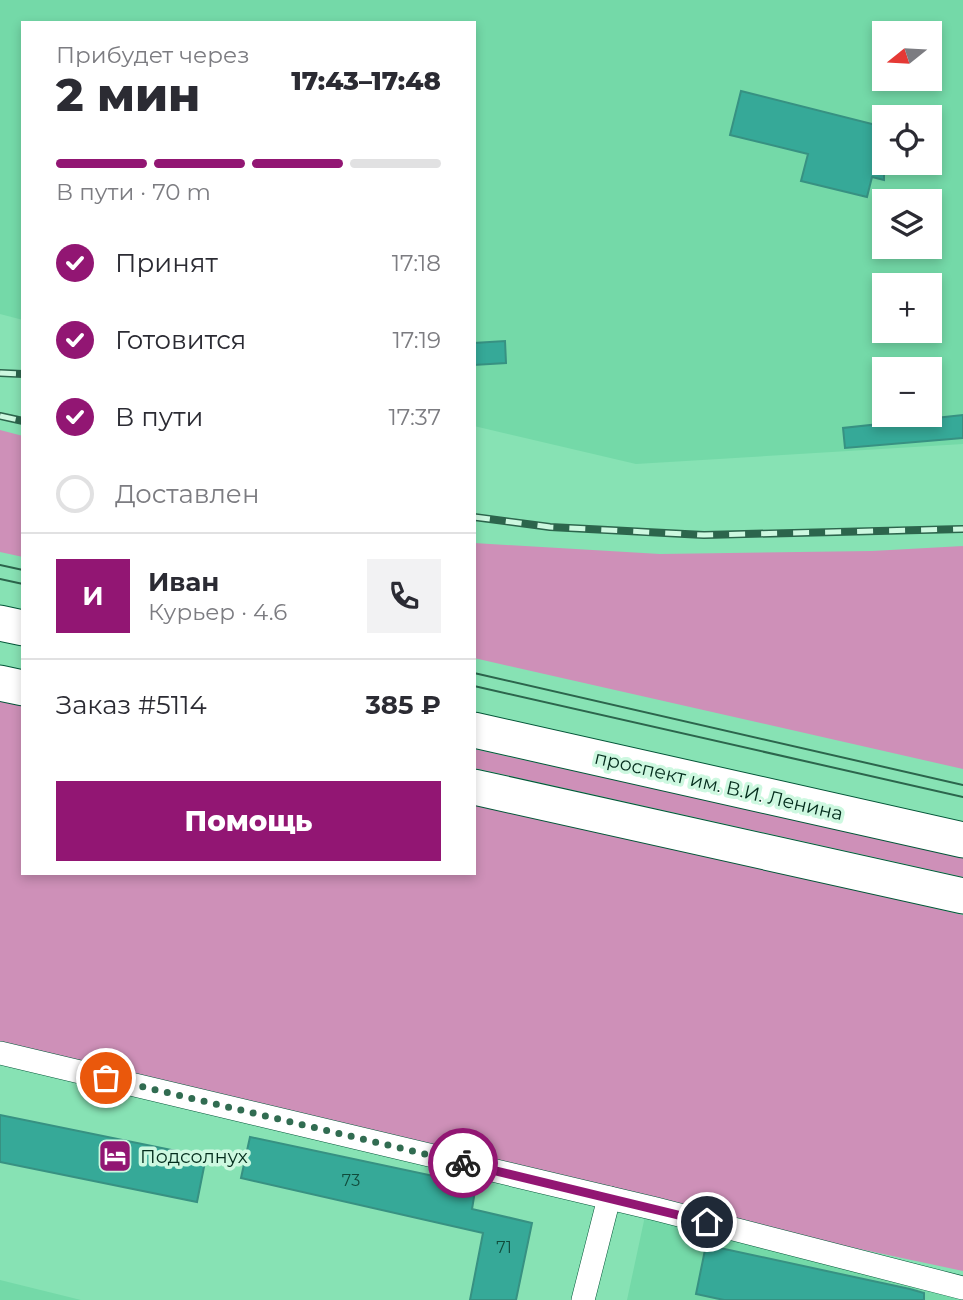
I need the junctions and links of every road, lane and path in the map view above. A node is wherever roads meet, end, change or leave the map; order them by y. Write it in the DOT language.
graph roads {
  1 [pos="0,623"];
  2 [pos="21,628"];
  3 [pos="0,682"];
  4 [pos="21,687"];
  5 [pos="476,730"];
  6 [pos="476,788"];
  7 [pos="963,840"];
  8 [pos="963,896"];
  9 [pos="0,1053"];
  10 [pos="609,1198"];
  11 [pos="963,1288"];
  12 [pos="583,1300"];
  1 -- 2 [label="main road"];
  3 -- 4 [label="main road"];
  5 -- 7 [label="main road, проспект им. В.И. Ленина"];
  6 -- 8 [label="main road"];
  9 -- 10 [label="street"];
  10 -- 11 [label="street"];
  10 -- 12 [label="street"];
}
